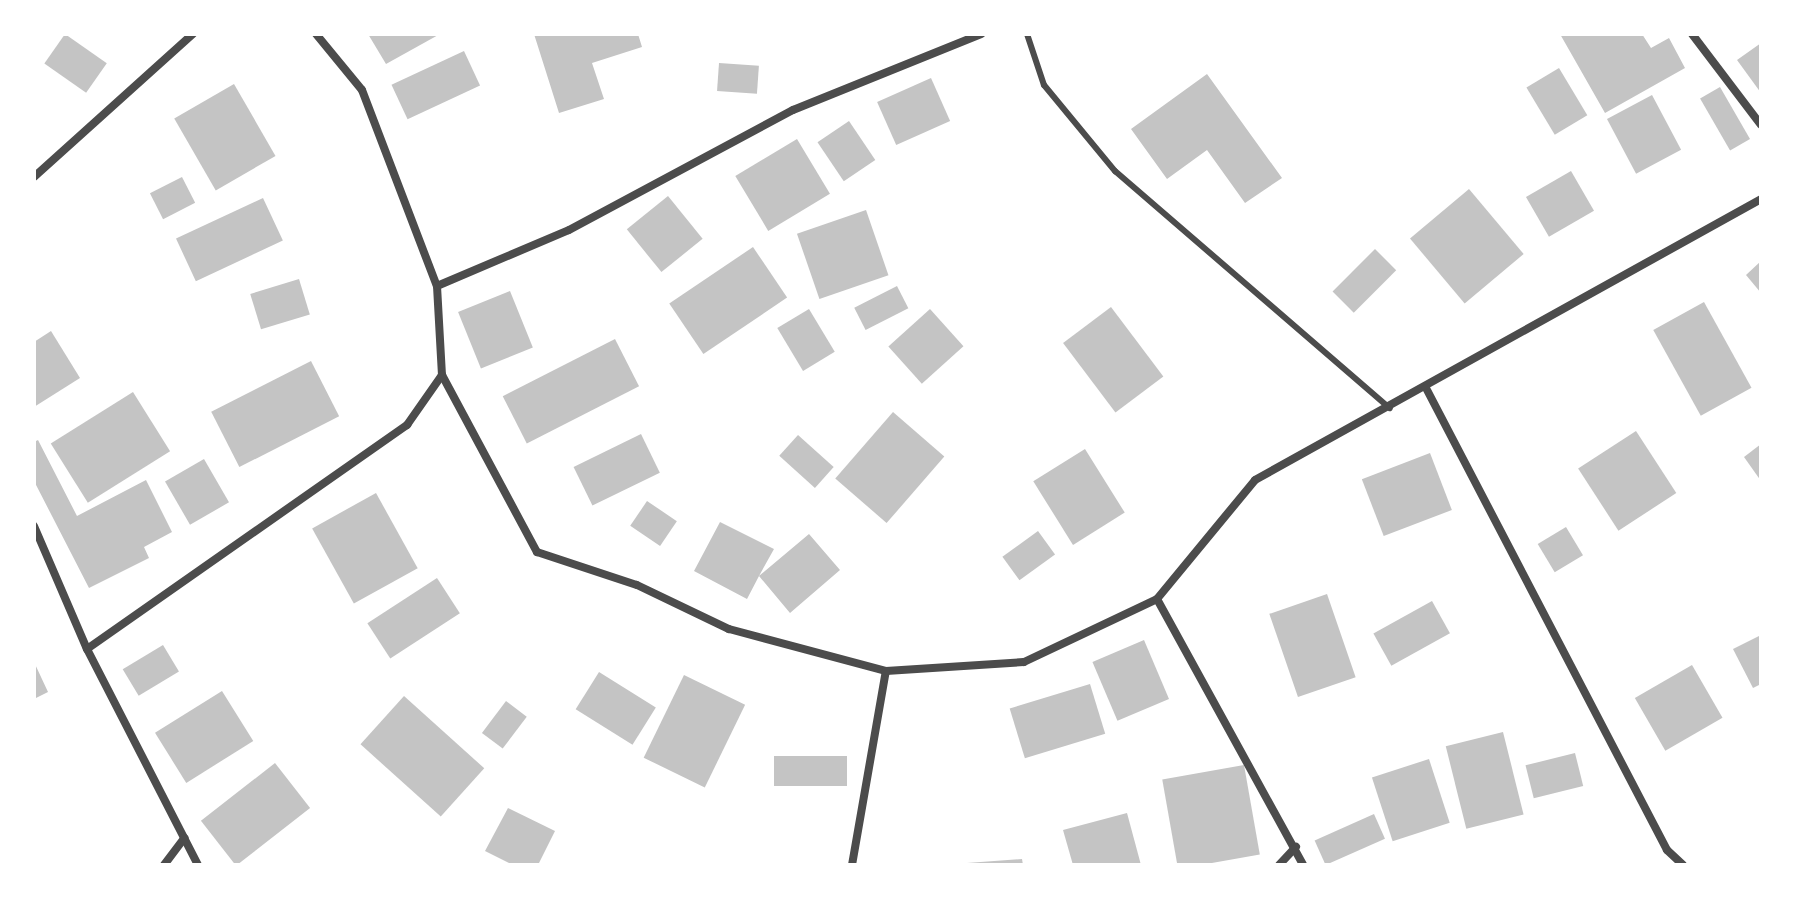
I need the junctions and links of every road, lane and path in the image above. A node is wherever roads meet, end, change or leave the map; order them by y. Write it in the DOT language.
graph roads {
  1 [pos="193,34"];
  2 [pos="316,34"];
  3 [pos="981,34"];
  4 [pos="1027,34"];
  5 [pos="1692,34"];
  6 [pos="1761,125"];
  7 [pos="34,177"];
  8 [pos="1761,199"];
  9 [pos="437,286"];
  10 [pos="442,375"];
  11 [pos="1426,388"];
  12 [pos="1390,408"];
  13 [pos="34,526"];
  14 [pos="1157,599"];
  15 [pos="87,649"];
  16 [pos="886,671"];
  17 [pos="184,838"];
  18 [pos="1296,847"];
  19 [pos="164,865"];
  20 [pos="198,865"];
  21 [pos="852,865"];
  22 [pos="1279,865"];
  23 [pos="1303,865"];
  24 [pos="1683,865"];
  1 -- 7 [label="street"];
  2 -- 9 [label="street"];
  3 -- 9 [label="street"];
  4 -- 12 [label="lane"];
  5 -- 6 [label="street"];
  8 -- 11 [label="street"];
  9 -- 10 [label="street"];
  10 -- 15 [label="street"];
  10 -- 16 [label="street"];
  11 -- 12 [label="street"];
  11 -- 24 [label="street"];
  12 -- 14 [label="street"];
  13 -- 15 [label="street"];
  14 -- 16 [label="street"];
  14 -- 18 [label="street"];
  15 -- 17 [label="street"];
  16 -- 21 [label="street"];
  17 -- 19 [label="street"];
  17 -- 20 [label="street"];
  18 -- 22 [label="street"];
  18 -- 23 [label="street"];
}
